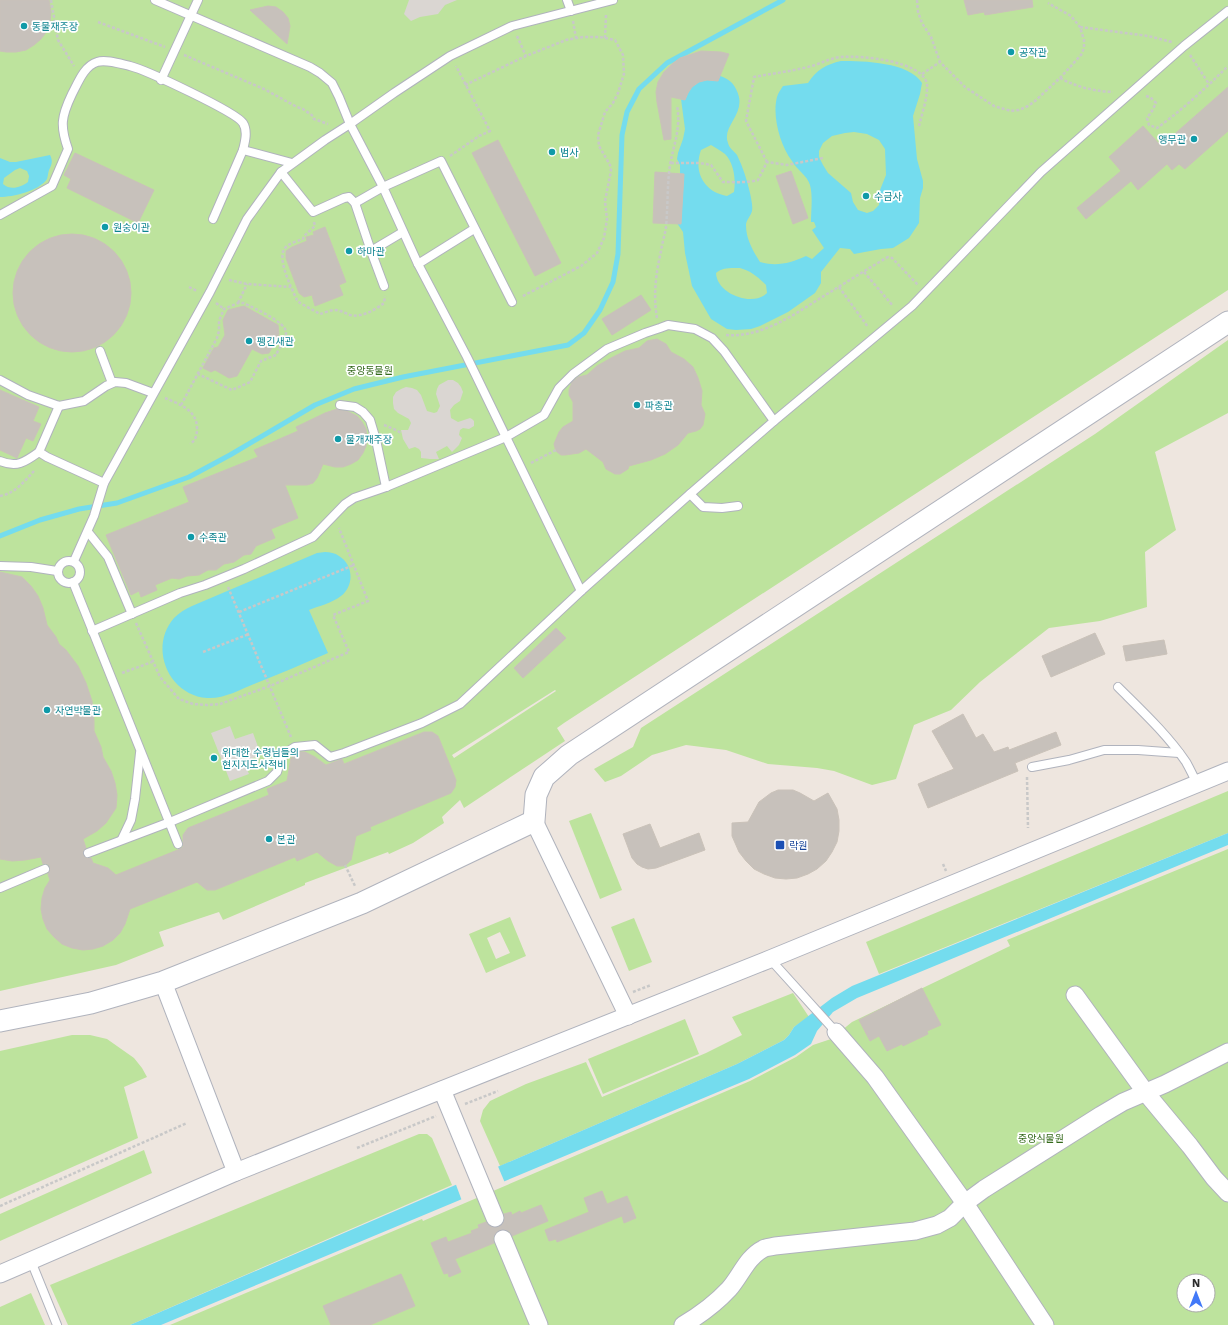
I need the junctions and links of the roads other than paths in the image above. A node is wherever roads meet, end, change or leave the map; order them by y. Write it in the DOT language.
graph roads {
  1 [pos="155,0"];
  2 [pos="198,0"];
  3 [pos="567,0"];
  4 [pos="609,1"];
  5 [pos="571,10"];
  6 [pos="1228,11"];
  7 [pos="191,15"];
  8 [pos="161,80"];
  9 [pos="350,124"];
  10 [pos="243,150"];
  11 [pos="292,163"];
  12 [pos="281,172"];
  13 [pos="383,188"];
  14 [pos="355,203"];
  15 [pos="0,215"];
  16 [pos="213,219"];
  17 [pos="474,229"];
  18 [pos="403,232"];
  19 [pos="371,251"];
  20 [pos="418,264"];
  21 [pos="384,286"];
  22 [pos="512,302"];
  23 [pos="1228,322"];
  24 [pos="100,350"];
  25 [pos="0,380"];
  26 [pos="112,384"];
  27 [pos="153,393"];
  28 [pos="340,405"];
  29 [pos="59,406"];
  30 [pos="774,421"];
  31 [pos="506,437"];
  32 [pos="39,452"];
  33 [pos="0,461"];
  34 [pos="104,483"];
  35 [pos="386,487"];
  36 [pos="690,494"];
  37 [pos="738,506"];
  38 [pos="88,532"];
  39 [pos="74,561"];
  40 [pos="0,566"];
  41 [pos="57,571"];
  42 [pos="73,582"];
  43 [pos="581,592"];
  44 [pos="132,614"];
  45 [pos="92,631"];
  46 [pos="1118,687"];
  47 [pos="140,752"];
  48 [pos="1179,753"];
  49 [pos="1032,767"];
  50 [pos="1228,771"];
  51 [pos="1197,783"];
  52 [pos="534,821"];
  53 [pos="170,822"];
  54 [pos="122,839"];
  55 [pos="178,844"];
  56 [pos="88,852"];
  57 [pos="46,869"];
  58 [pos="0,888"];
  59 [pos="770,959"];
  60 [pos="163,982"];
  61 [pos="1075,995"];
  62 [pos="628,1016"];
  63 [pos="0,1021"];
  64 [pos="836,1032"];
  65 [pos="1228,1052"];
  66 [pos="442,1090"];
  67 [pos="1146,1093"];
  68 [pos="236,1172"];
  69 [pos="1228,1192"];
  70 [pos="965,1203"];
  71 [pos="494,1218"];
  72 [pos="503,1239"];
  73 [pos="31,1261"];
  74 [pos="0,1274"];
  75 [pos="57,1325"];
  76 [pos="539,1325"];
  77 [pos="683,1325"];
  78 [pos="1045,1325"];
  1 -- 7 [label="lane"];
  2 -- 7 [label="lane"];
  3 -- 5 [label="lane"];
  4 -- 5 [label="lane"];
  5 -- 9 [label="lane"];
  6 -- 30 [label="lane"];
  7 -- 8 [label="lane"];
  7 -- 9 [label="lane"];
  8 -- 10 [label="lane"];
  8 -- 15 [label="lane"];
  9 -- 11 [label="lane"];
  9 -- 13 [label="lane"];
  10 -- 11 [label="lane"];
  10 -- 16 [label="lane"];
  11 -- 12 [label="lane"];
  12 -- 14 [label="lane"];
  12 -- 27 [label="lane"];
  13 -- 14 [label="lane"];
  13 -- 17 [label="lane"];
  13 -- 18 [label="lane"];
  14 -- 19 [label="lane"];
  17 -- 20 [label="lane"];
  17 -- 22 [label="lane"];
  18 -- 19 [label="lane"];
  18 -- 20 [label="lane"];
  19 -- 21 [label="lane"];
  20 -- 31 [label="lane"];
  23 -- 52 [label="street"];
  24 -- 26 [label="lane"];
  25 -- 29 [label="lane"];
  26 -- 27 [label="lane"];
  26 -- 29 [label="lane"];
  27 -- 34 [label="lane"];
  28 -- 35 [label="lane"];
  29 -- 32 [label="lane"];
  30 -- 31 [label="lane"];
  30 -- 36 [label="lane"];
  31 -- 35 [label="lane"];
  31 -- 43 [label="lane"];
  32 -- 33 [label="lane"];
  32 -- 34 [label="lane"];
  34 -- 38 [label="lane"];
  35 -- 44 [label="lane"];
  36 -- 37 [label="lane"];
  36 -- 43 [label="lane"];
  38 -- 39 [label="lane"];
  38 -- 44 [label="lane"];
  39 -- 41 [label="lane"];
  39 -- 42 [label="lane"];
  40 -- 41 [label="lane"];
  41 -- 42 [label="lane"];
  42 -- 45 [label="lane"];
  43 -- 53 [label="lane"];
  44 -- 45 [label="lane"];
  45 -- 47 [label="lane"];
  46 -- 48 [label="lane"];
  47 -- 53 [label="lane"];
  47 -- 54 [label="lane"];
  48 -- 49 [label="lane"];
  48 -- 51 [label="lane"];
  50 -- 51 [label="street"];
  51 -- 59 [label="street"];
  52 -- 60 [label="street"];
  52 -- 62 [label="street"];
  53 -- 54 [label="lane"];
  53 -- 55 [label="lane"];
  54 -- 56 [label="lane"];
  57 -- 58 [label="lane"];
  59 -- 62 [label="street"];
  59 -- 64 [label="lane"];
  60 -- 63 [label="street"];
  60 -- 68 [label="street"];
  61 -- 67 [label="street"];
  62 -- 66 [label="street"];
  64 -- 70 [label="street"];
  65 -- 67 [label="street"];
  66 -- 68 [label="street"];
  66 -- 71 [label="street"];
  67 -- 69 [label="street"];
  67 -- 70 [label="street"];
  68 -- 73 [label="street"];
  70 -- 77 [label="street"];
  70 -- 78 [label="street"];
  72 -- 76 [label="street"];
  73 -- 74 [label="street"];
  73 -- 75 [label="lane"];
}
